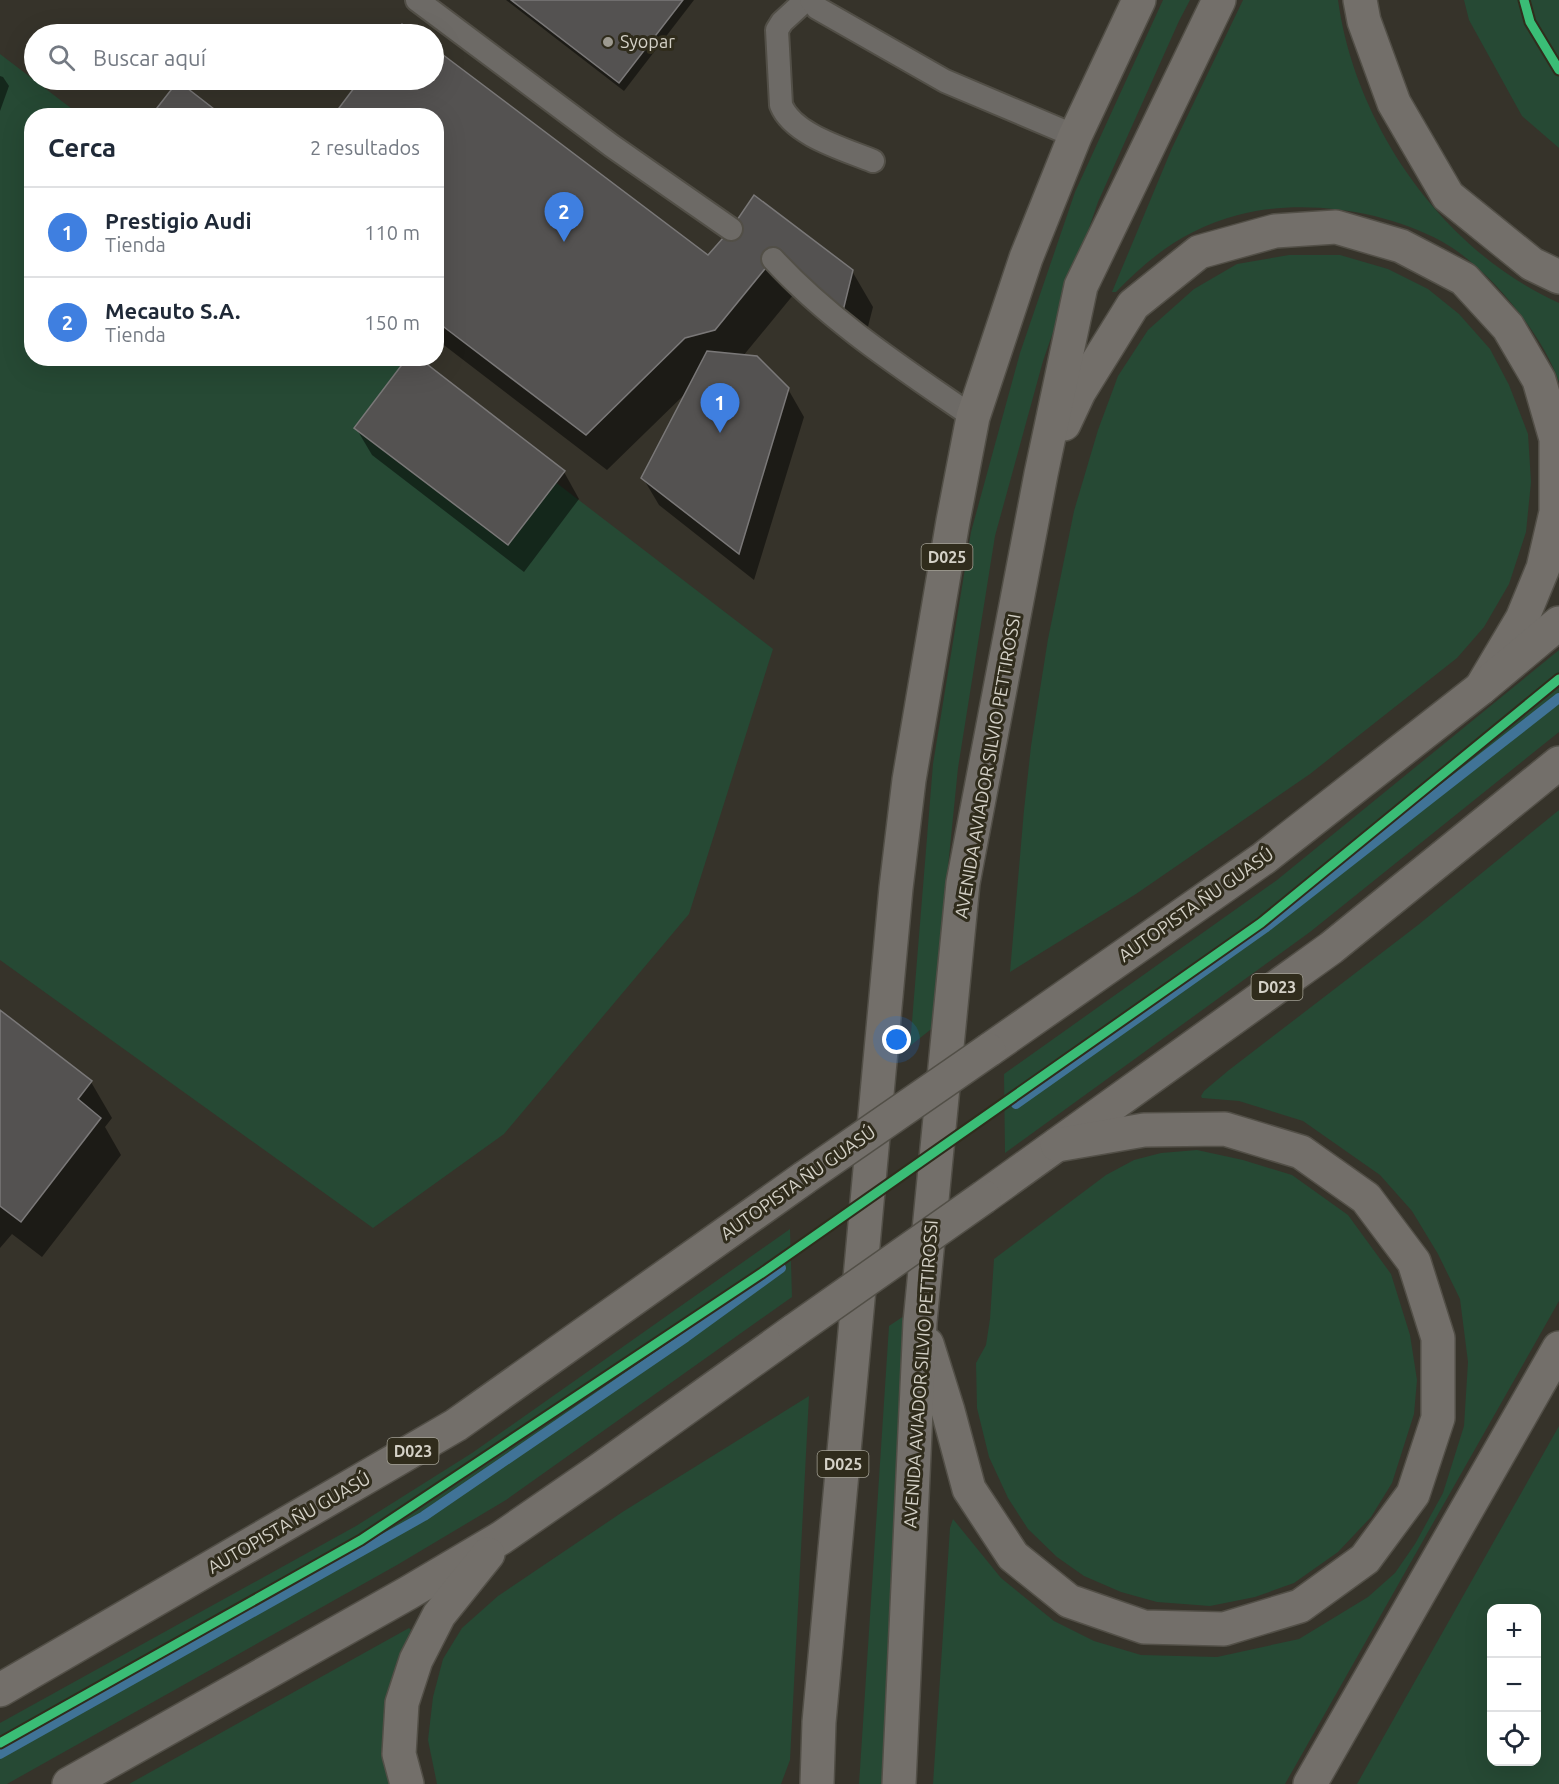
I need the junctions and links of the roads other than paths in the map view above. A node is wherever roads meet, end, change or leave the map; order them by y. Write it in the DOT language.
graph roads {
  1 [pos="417,0"];
  2 [pos="806,0"];
  3 [pos="811,0"];
  4 [pos="1139,0"];
  5 [pos="1220,0"];
  6 [pos="1360,0"];
  7 [pos="1075,136"];
  8 [pos="873,161"];
  9 [pos="731,229"];
  10 [pos="773,259"];
  11 [pos="1559,277"];
  12 [pos="973,417"];
  13 [pos="1041,474"];
  14 [pos="1559,623"];
  15 [pos="1481,688"];
  16 [pos="1559,764"];
  17 [pos="1057,1145"];
  18 [pos="920,1322"];
  19 [pos="1559,1348"];
  20 [pos="501,1538"];
  21 [pos="0,1690"];
  22 [pos="819,1722"];
  23 [pos="69,1784"];
  24 [pos="407,1784"];
  25 [pos="803,1784"];
  26 [pos="817,1784"];
  27 [pos="899,1784"];
  28 [pos="1310,1784"];
  1 -- 9 [label="lane"];
  2 -- 8 [label="lane"];
  3 -- 7 [label="lane"];
  4 -- 7 [label="highway, D025"];
  5 -- 13 [label="highway, AVENIDA AVIADOR SILVIO PETTIROSSI"];
  6 -- 11 [label="highway"];
  7 -- 12 [label="highway, D025"];
  10 -- 12 [label="lane"];
  12 -- 22 [label="highway, D025"];
  13 -- 15 [label="highway"];
  13 -- 18 [label="highway, AVENIDA AVIADOR SILVIO PETTIROSSI"];
  14 -- 15 [label="highway, AUTOPISTA ÑU GUASÚ / D023"];
  15 -- 21 [label="highway, AUTOPISTA ÑU GUASÚ / D023, bridge"];
  16 -- 17 [label="highway, D023"];
  17 -- 18 [label="highway"];
  17 -- 20 [label="highway, D023, bridge"];
  18 -- 27 [label="highway, AVENIDA AVIADOR SILVIO PETTIROSSI"];
  19 -- 28 [label="highway"];
  20 -- 23 [label="highway, D023"];
  20 -- 24 [label="highway"];
  22 -- 25 [label="highway"];
  22 -- 26 [label="highway, D025"];
}
